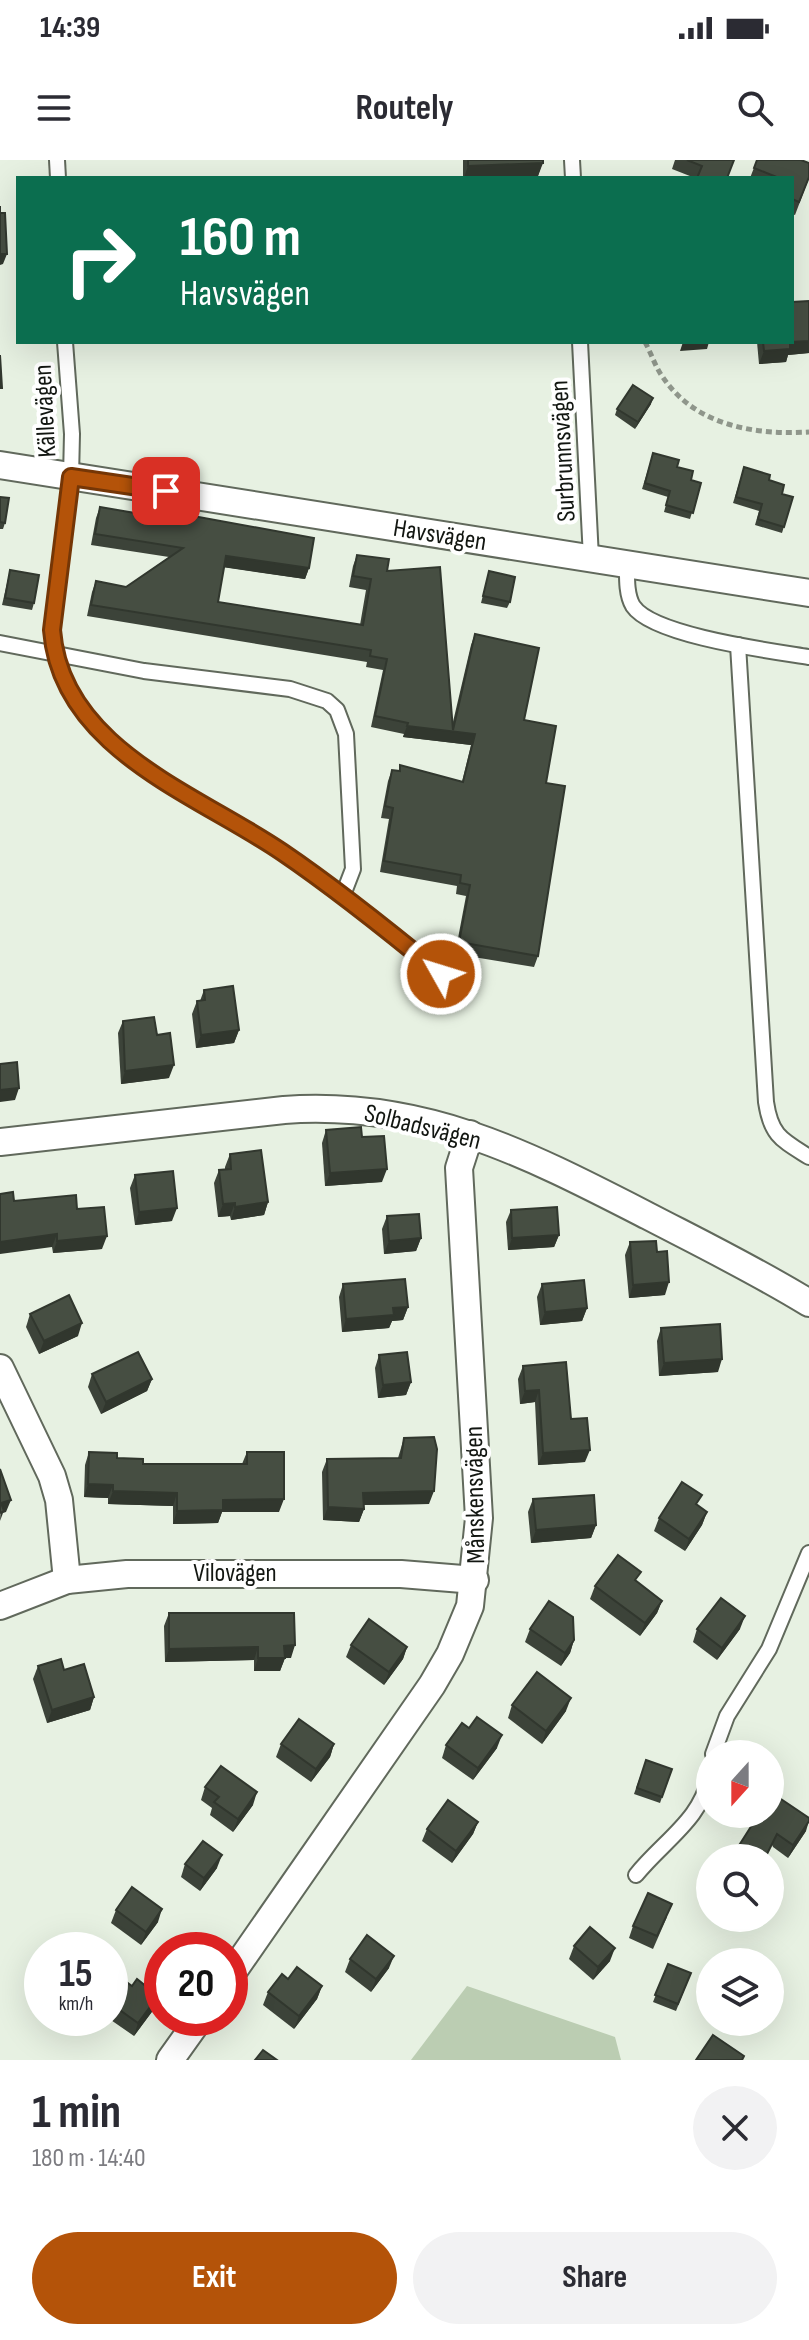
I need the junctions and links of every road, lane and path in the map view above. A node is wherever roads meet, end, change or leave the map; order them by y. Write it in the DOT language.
graph roads {
  1 [pos="65,344"];
  2 [pos="580,344"];
  3 [pos="646,344"];
  4 [pos="809,432"];
  5 [pos="0,465"];
  6 [pos="71,477"];
  7 [pos="591,558"];
  8 [pos="627,563"];
  9 [pos="809,593"];
  10 [pos="0,643"];
  11 [pos="738,645"];
  12 [pos="54,653"];
  13 [pos="809,657"];
  14 [pos="343,895"];
  15 [pos="441,974"];
  16 [pos="470,1134"];
  17 [pos="0,1142"];
  18 [pos="809,1157"];
  19 [pos="809,1303"];
  20 [pos="0,1368"];
  21 [pos="809,1553"];
  22 [pos="67,1580"];
  23 [pos="475,1580"];
  24 [pos="0,1606"];
  25 [pos="718,1740"];
  26 [pos="696,1812"];
  27 [pos="636,1875"];
  28 [pos="248,1950"];
  29 [pos="187,2036"];
  30 [pos="170,2060"];
  1 -- 6 [label="lane, Källevägen"];
  2 -- 7 [label="lane, Surbrunnsvägen"];
  3 -- 4 [label="path"];
  5 -- 6 [label="street, Havsvägen"];
  6 -- 7 [label="street, Havsvägen"];
  6 -- 12 [label="lane"];
  7 -- 8 [label="street, Havsvägen"];
  8 -- 9 [label="street, Havsvägen"];
  8 -- 11 [label="lane"];
  10 -- 12 [label="lane"];
  11 -- 13 [label="lane"];
  11 -- 18 [label="lane"];
  12 -- 14 [label="lane"];
  12 -- 14 [label="lane"];
  14 -- 15 [label="lane"];
  16 -- 17 [label="street, Solbadsvägen"];
  16 -- 19 [label="street, Solbadsvägen"];
  16 -- 23 [label="street, Månskensvägen"];
  20 -- 22 [label="street"];
  21 -- 25 [label="lane"];
  22 -- 23 [label="street, Vilovägen"];
  22 -- 24 [label="street, Vilovägen"];
  23 -- 28 [label="street, Månskensvägen"];
  26 -- 27 [label="lane"];
  29 -- 30 [label="street"];
}
